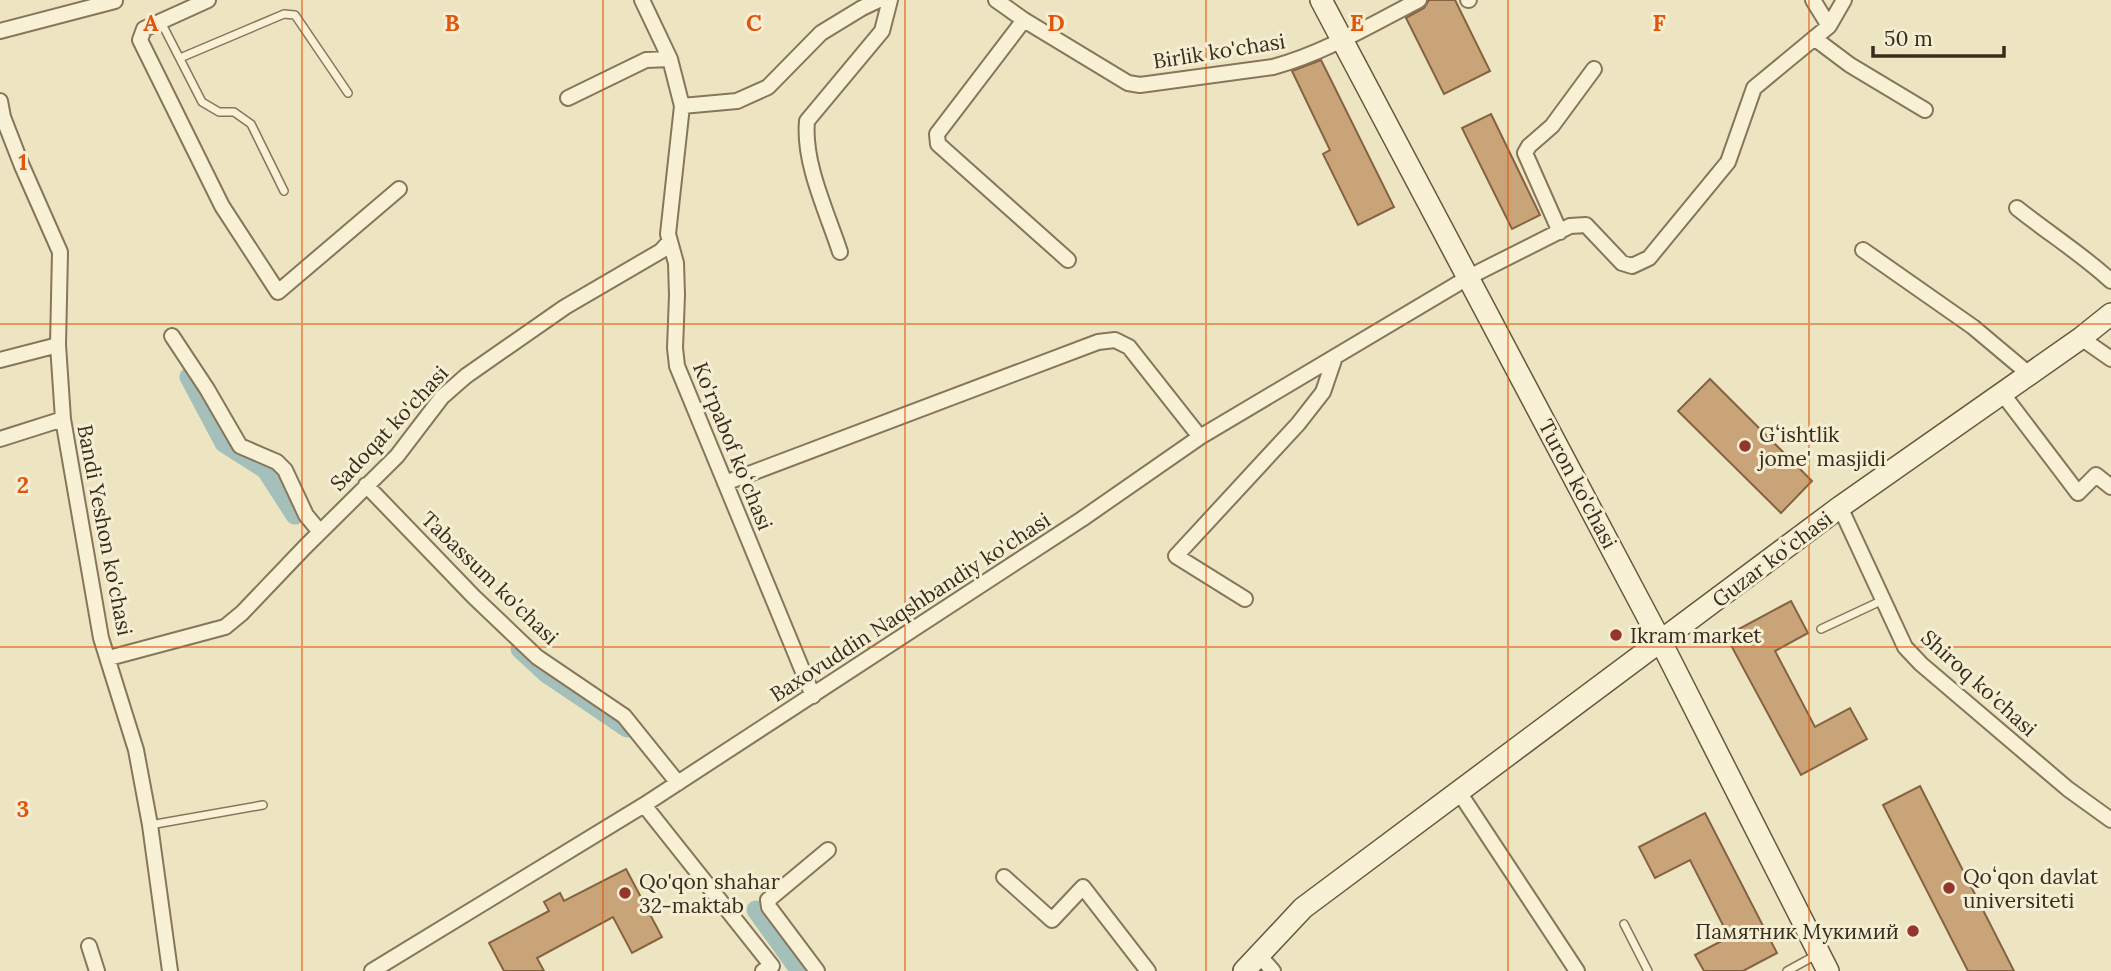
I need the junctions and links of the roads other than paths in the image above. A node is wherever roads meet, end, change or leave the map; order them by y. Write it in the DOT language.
graph roads {
  1 [pos="208,0"];
  2 [pos="642,0"];
  3 [pos="880,0"];
  4 [pos="890,0"];
  5 [pos="996,0"];
  6 [pos="1321,0"];
  7 [pos="1419,0"];
  8 [pos="1813,0"];
  9 [pos="1844,0"];
  10 [pos="115,1"];
  11 [pos="1024,20"];
  12 [pos="161,21"];
  13 [pos="1829,26"];
  14 [pos="0,31"];
  15 [pos="1814,38"];
  16 [pos="1342,40"];
  17 [pos="180,58"];
  18 [pos="670,59"];
  19 [pos="1594,69"];
  20 [pos="348,93"];
  21 [pos="569,98"];
  22 [pos="0,100"];
  23 [pos="682,106"];
  24 [pos="1925,110"];
  25 [pos="399,189"];
  26 [pos="284,191"];
  27 [pos="2017,208"];
  28 [pos="1560,232"];
  29 [pos="670,241"];
  30 [pos="1863,250"];
  31 [pos="840,252"];
  32 [pos="1068,260"];
  33 [pos="1469,277"];
  34 [pos="2111,281"];
  35 [pos="2111,313"];
  36 [pos="172,336"];
  37 [pos="2081,338"];
  38 [pos="58,345"];
  39 [pos="1335,357"];
  40 [pos="2111,359"];
  41 [pos="0,360"];
  42 [pos="2029,374"];
  43 [pos="2002,393"];
  44 [pos="63,419"];
  45 [pos="1200,437"];
  46 [pos="0,439"];
  47 [pos="725,483"];
  48 [pos="366,485"];
  49 [pos="2111,487"];
  50 [pos="1840,508"];
  51 [pos="320,532"];
  52 [pos="1245,599"];
  53 [pos="1883,600"];
  54 [pos="1821,629"];
  55 [pos="1661,642"];
  56 [pos="109,658"];
  57 [pos="813,696"];
  58 [pos="678,783"];
  59 [pos="1459,792"];
  60 [pos="263,805"];
  61 [pos="644,805"];
  62 [pos="2111,820"];
  63 [pos="150,825"];
  64 [pos="828,850"];
  65 [pos="1004,877"];
  66 [pos="1624,924"];
  67 [pos="89,946"];
  68 [pos="1823,962"];
  69 [pos="1259,966"];
  70 [pos="768,968"];
  71 [pos="97,971"];
  72 [pos="170,971"];
  73 [pos="372,971"];
  74 [pos="817,971"];
  75 [pos="1148,971"];
  76 [pos="1577,971"];
  77 [pos="1648,971"];
  78 [pos="1787,971"];
  1 -- 12 [label="street"];
  2 -- 18 [label="street, Ko'rpabof koʻchasi"];
  3 -- 23 [label="street"];
  4 -- 31 [label="street"];
  5 -- 11 [label="street, Birlik ko'chasi"];
  6 -- 16 [label="main road, Turon ko'chasi"];
  7 -- 16 [label="street, Birlik ko'chasi"];
  8 -- 13 [label="street"];
  9 -- 13 [label="street"];
  10 -- 14 [label="street"];
  11 -- 16 [label="street, Birlik ko'chasi"];
  11 -- 32 [label="street"];
  12 -- 17 [label="lane"];
  12 -- 25 [label="street"];
  13 -- 15 [label="street"];
  15 -- 24 [label="street"];
  15 -- 28 [label="street"];
  16 -- 33 [label="main road, Turon ko'chasi"];
  17 -- 20 [label="lane"];
  17 -- 26 [label="lane"];
  18 -- 21 [label="street"];
  18 -- 23 [label="street, Ko'rpabof koʻchasi"];
  19 -- 28 [label="street"];
  22 -- 38 [label="street, Bandi Yeshon ko'chasi"];
  23 -- 29 [label="street, Ko'rpabof koʻchasi"];
  27 -- 34 [label="street"];
  28 -- 33 [label="street, Baxovuddin Naqshbandiy ko'chasi"];
  29 -- 47 [label="street, Ko'rpabof koʻchasi"];
  29 -- 48 [label="street, Sadoqat ko'chasi"];
  30 -- 42 [label="street"];
  33 -- 39 [label="street, Baxovuddin Naqshbandiy ko'chasi"];
  33 -- 55 [label="main road, Turon ko'chasi"];
  35 -- 37 [label="main road, Guzar koʻchasi"];
  36 -- 51 [label="street"];
  37 -- 40 [label="street"];
  37 -- 42 [label="main road, Guzar koʻchasi"];
  38 -- 41 [label="street"];
  38 -- 44 [label="street, Bandi Yeshon ko'chasi"];
  39 -- 45 [label="street, Baxovuddin Naqshbandiy ko'chasi"];
  39 -- 52 [label="street"];
  42 -- 43 [label="main road, Guzar koʻchasi"];
  43 -- 49 [label="street"];
  43 -- 50 [label="main road, Guzar koʻchasi"];
  44 -- 46 [label="street"];
  44 -- 56 [label="street, Bandi Yeshon ko'chasi"];
  45 -- 47 [label="street"];
  45 -- 57 [label="street, Baxovuddin Naqshbandiy ko'chasi"];
  47 -- 57 [label="street, Ko'rpabof koʻchasi"];
  48 -- 51 [label="street, Sadoqat ko'chasi"];
  48 -- 58 [label="street, Tabassum ko'chasi"];
  50 -- 53 [label="street, Shiroq ko'chasi"];
  50 -- 55 [label="main road, Guzar koʻchasi"];
  51 -- 56 [label="street, Sadoqat ko'chasi"];
  53 -- 54 [label="lane"];
  53 -- 62 [label="street, Shiroq ko'chasi"];
  55 -- 59 [label="main road, Guzar koʻchasi"];
  55 -- 68 [label="main road, Turon ko'chasi"];
  56 -- 63 [label="street, Bandi Yeshon ko'chasi"];
  57 -- 58 [label="street, Baxovuddin Naqshbandiy ko'chasi"];
  58 -- 61 [label="street, Baxovuddin Naqshbandiy ko'chasi"];
  59 -- 69 [label="main road, Guzar koʻchasi"];
  59 -- 76 [label="street"];
  60 -- 63 [label="lane"];
  61 -- 70 [label="street"];
  61 -- 73 [label="street, Baxovuddin Naqshbandiy ko'chasi"];
  63 -- 72 [label="street, Bandi Yeshon ko'chasi"];
  64 -- 74 [label="street"];
  65 -- 75 [label="street"];
  66 -- 77 [label="lane"];
  67 -- 71 [label="street"];
  68 -- 78 [label="lane"];
}
